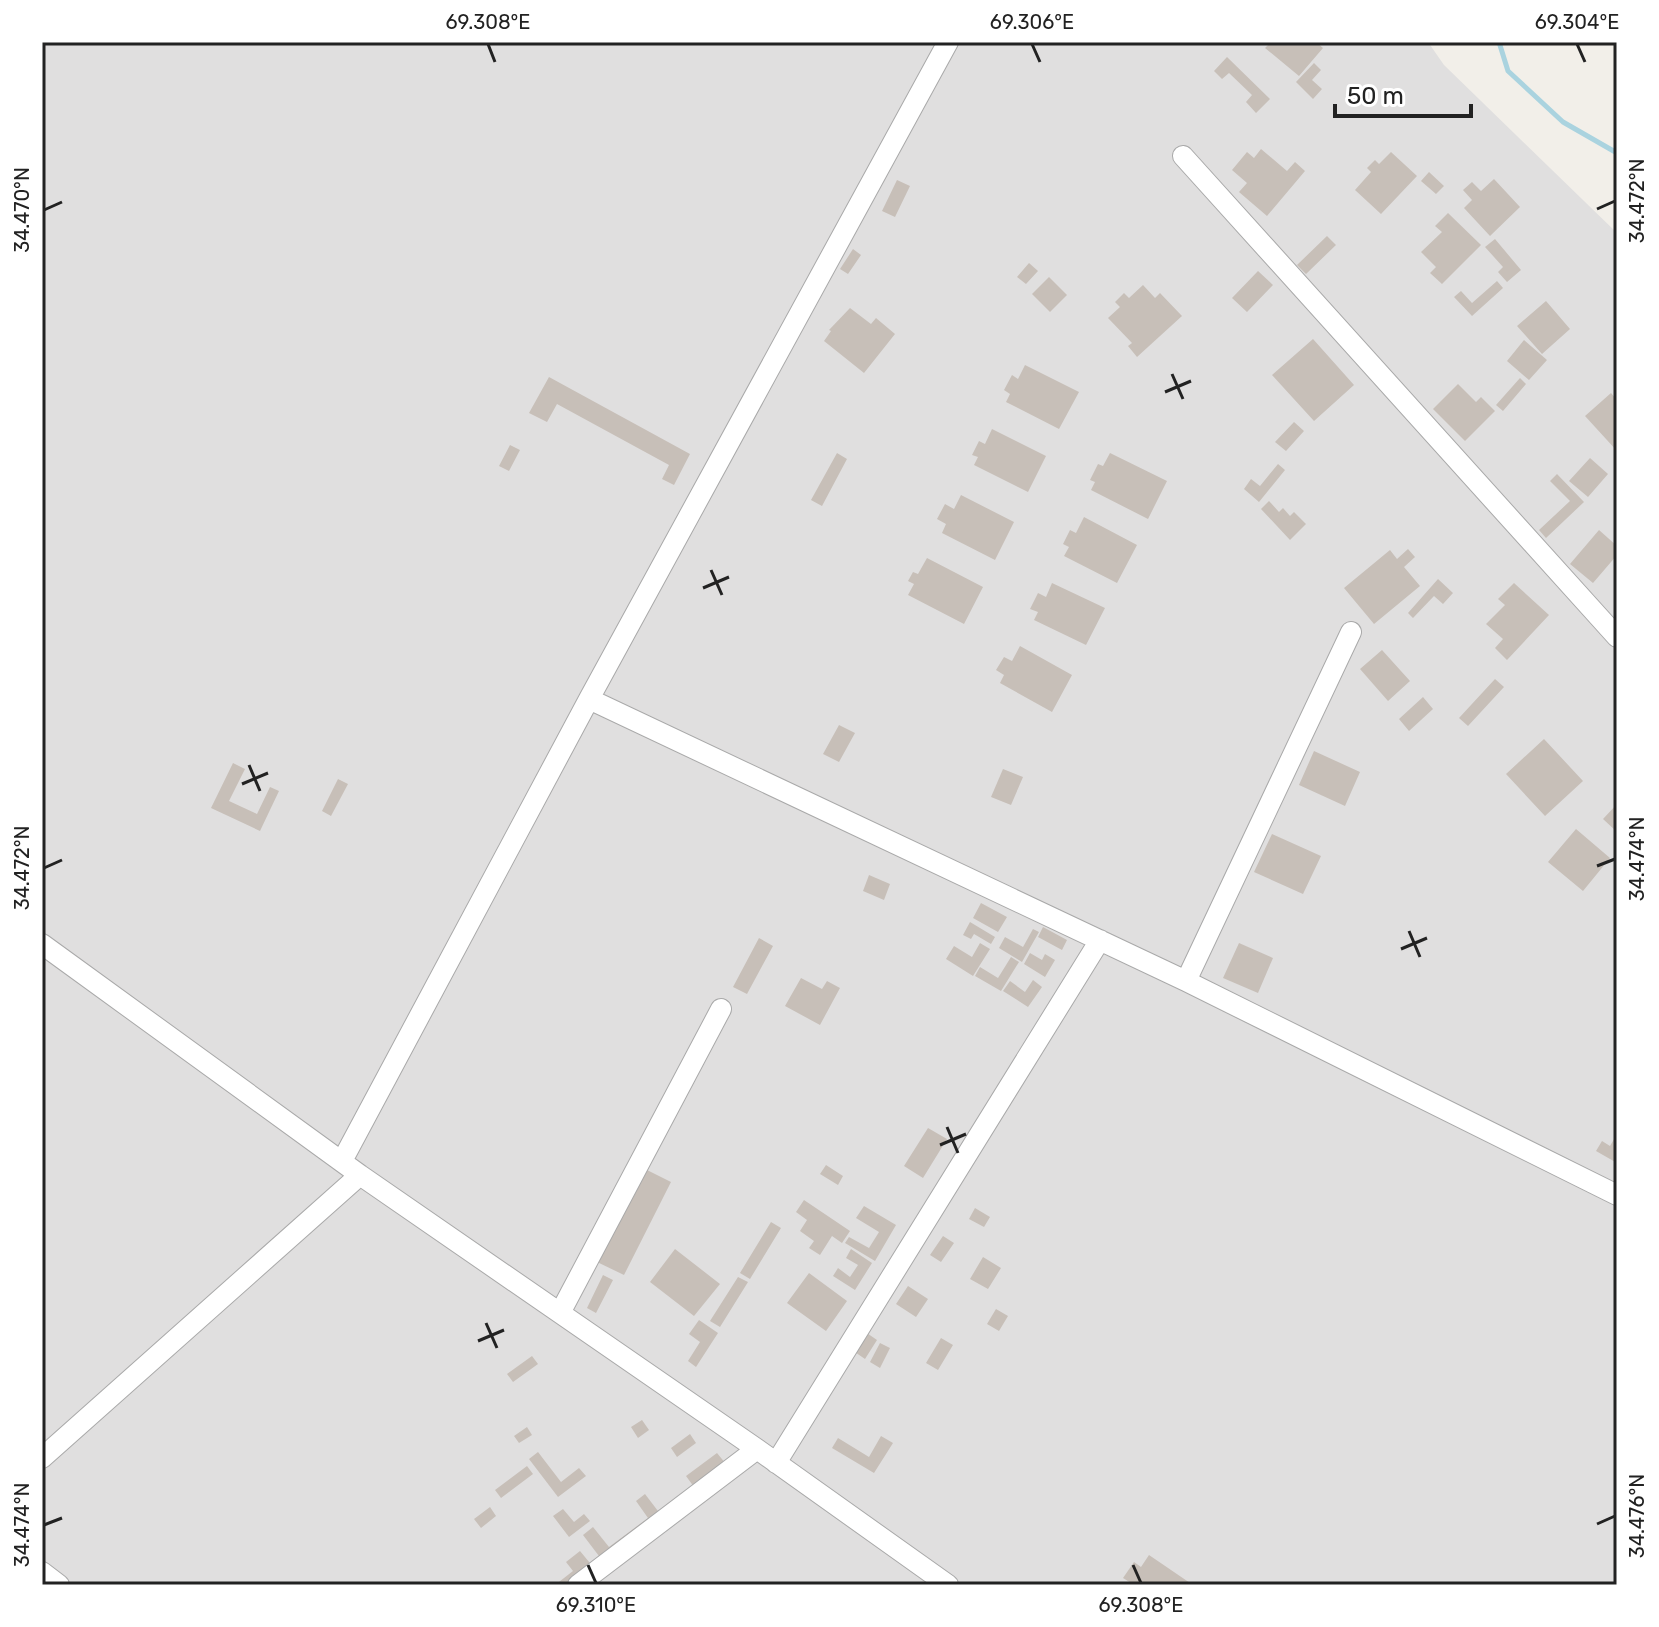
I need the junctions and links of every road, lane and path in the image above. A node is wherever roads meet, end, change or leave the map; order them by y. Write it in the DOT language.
graph roads {
  1 [pos="948,42"];
  2 [pos="1183,156"];
  3 [pos="1351,632"];
  4 [pos="1617,637"];
  5 [pos="589,699"];
  6 [pos="1100,940"];
  7 [pos="42,944"];
  8 [pos="1186,981"];
  9 [pos="721,1009"];
  10 [pos="342,1161"];
  11 [pos="360,1175"];
  12 [pos="1617,1195"];
  13 [pos="560,1313"];
  14 [pos="757,1449"];
  15 [pos="42,1458"];
  16 [pos="776,1463"];
  17 [pos="42,1572"];
  18 [pos="59,1585"];
  19 [pos="578,1585"];
  20 [pos="948,1585"];
  1 -- 5 [label="street"];
  2 -- 4 [label="street"];
  3 -- 8 [label="street"];
  5 -- 6 [label="street"];
  5 -- 10 [label="street"];
  6 -- 8 [label="street"];
  6 -- 16 [label="street"];
  7 -- 10 [label="street"];
  8 -- 12 [label="street"];
  9 -- 13 [label="street"];
  10 -- 11 [label="street"];
  11 -- 13 [label="street"];
  11 -- 15 [label="street"];
  13 -- 14 [label="street"];
  14 -- 16 [label="street"];
  14 -- 19 [label="street"];
  16 -- 20 [label="street"];
  17 -- 18 [label="street"];
}
